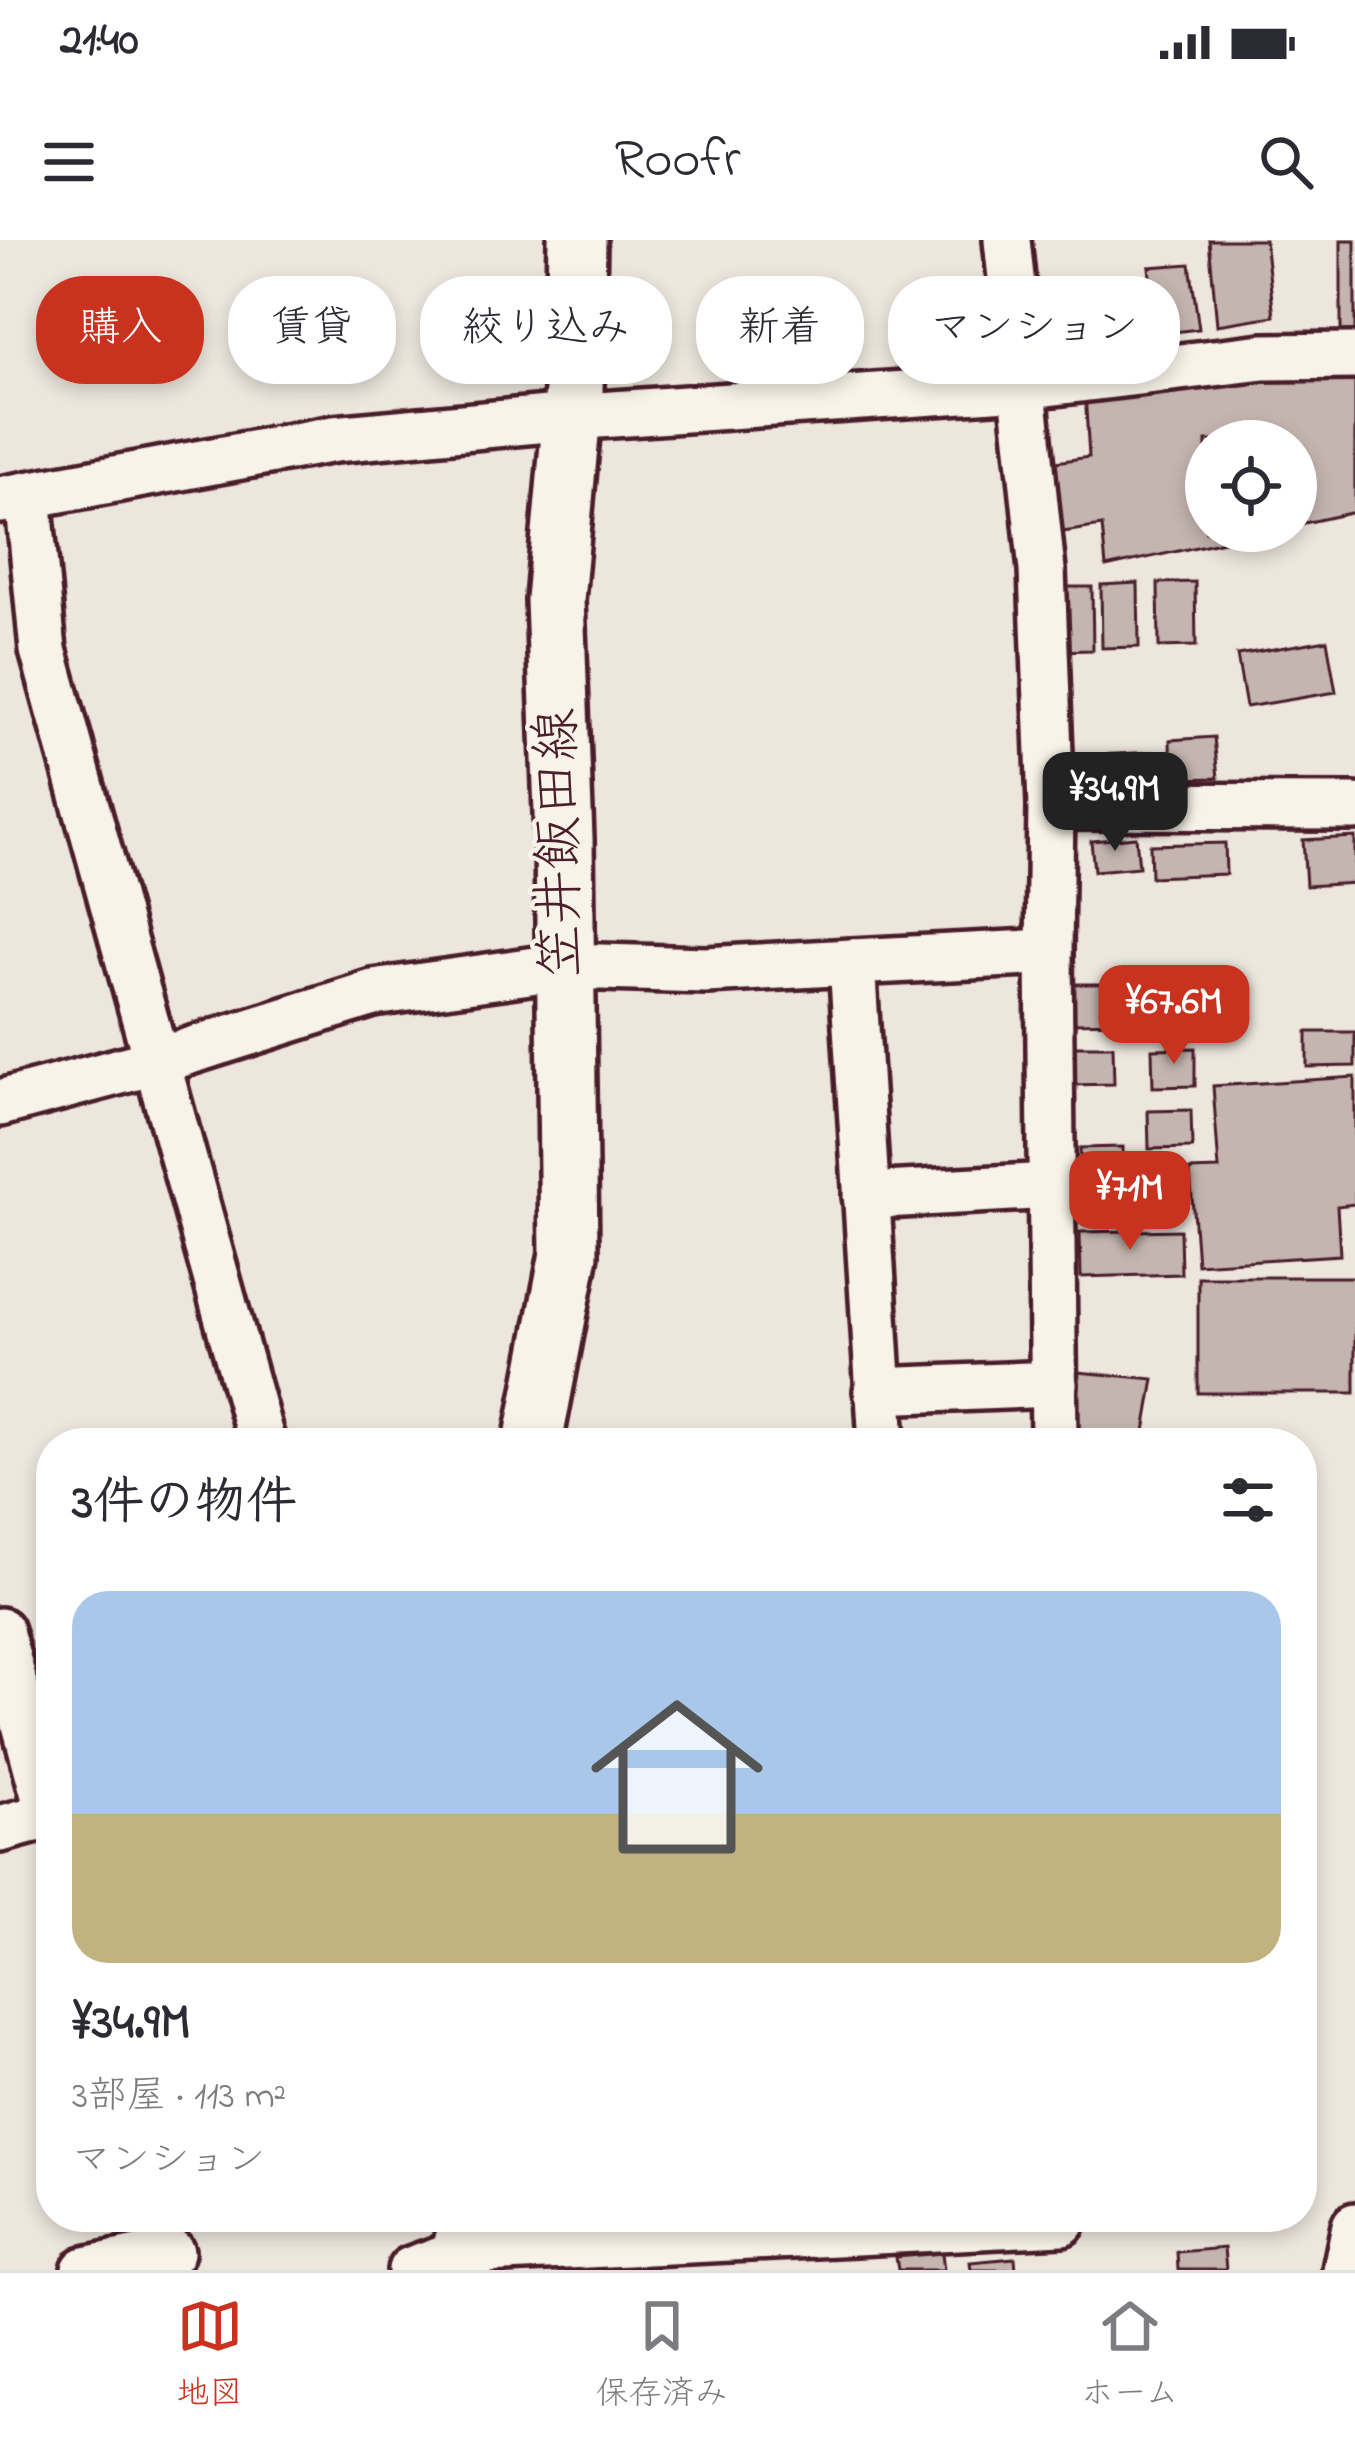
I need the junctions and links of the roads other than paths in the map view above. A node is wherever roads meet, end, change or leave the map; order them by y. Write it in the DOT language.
graph roads {
  1 [pos="577,240"];
  2 [pos="1006,240"];
  3 [pos="1355,356"];
  4 [pos="1022,386"];
  5 [pos="569,417"];
  6 [pos="14,498"];
  7 [pos="1051,806"];
  8 [pos="1355,807"];
  9 [pos="1048,952"];
  10 [pos="852,962"];
  11 [pos="566,966"];
  12 [pos="158,1061"];
  13 [pos="0,1103"];
  14 [pos="1052,1186"];
  15 [pos="866,1196"];
  16 [pos="1054,1384"];
  17 [pos="878,1391"];
  18 [pos="258,1428"];
  19 [pos="536,1428"];
  20 [pos="881,1428"];
  21 [pos="1054,1428"];
  22 [pos="0,1631"];
  23 [pos="36,1762"];
  24 [pos="36,1821"];
  25 [pos="0,1829"];
  26 [pos="1355,2226"];
  27 [pos="996,2232"];
  28 [pos="169,2246"];
  29 [pos="885,2249"];
  30 [pos="451,2252"];
  31 [pos="666,2255"];
  32 [pos="85,2270"];
  33 [pos="1346,2270"];
  1 -- 5 [label="main road, 笠井飯田線"];
  2 -- 4 [label="street"];
  3 -- 4 [label="street"];
  4 -- 5 [label="street"];
  4 -- 7 [label="street"];
  5 -- 6 [label="street"];
  5 -- 11 [label="main road, 笠井飯田線"];
  6 -- 12 [label="street"];
  7 -- 8 [label="street"];
  7 -- 9 [label="street"];
  9 -- 10 [label="street"];
  9 -- 14 [label="street"];
  10 -- 11 [label="street"];
  10 -- 15 [label="street"];
  11 -- 12 [label="street"];
  11 -- 19 [label="main road, 笠井飯田線"];
  12 -- 13 [label="street"];
  12 -- 18 [label="street"];
  14 -- 15 [label="street"];
  14 -- 16 [label="street"];
  15 -- 17 [label="street"];
  16 -- 17 [label="street"];
  16 -- 21 [label="street"];
  17 -- 20 [label="street"];
  22 -- 23 [label="street"];
  24 -- 25 [label="street"];
  26 -- 33 [label="street"];
  27 -- 29 [label="street"];
  28 -- 32 [label="street"];
  29 -- 31 [label="street"];
  30 -- 31 [label="street"];
}
